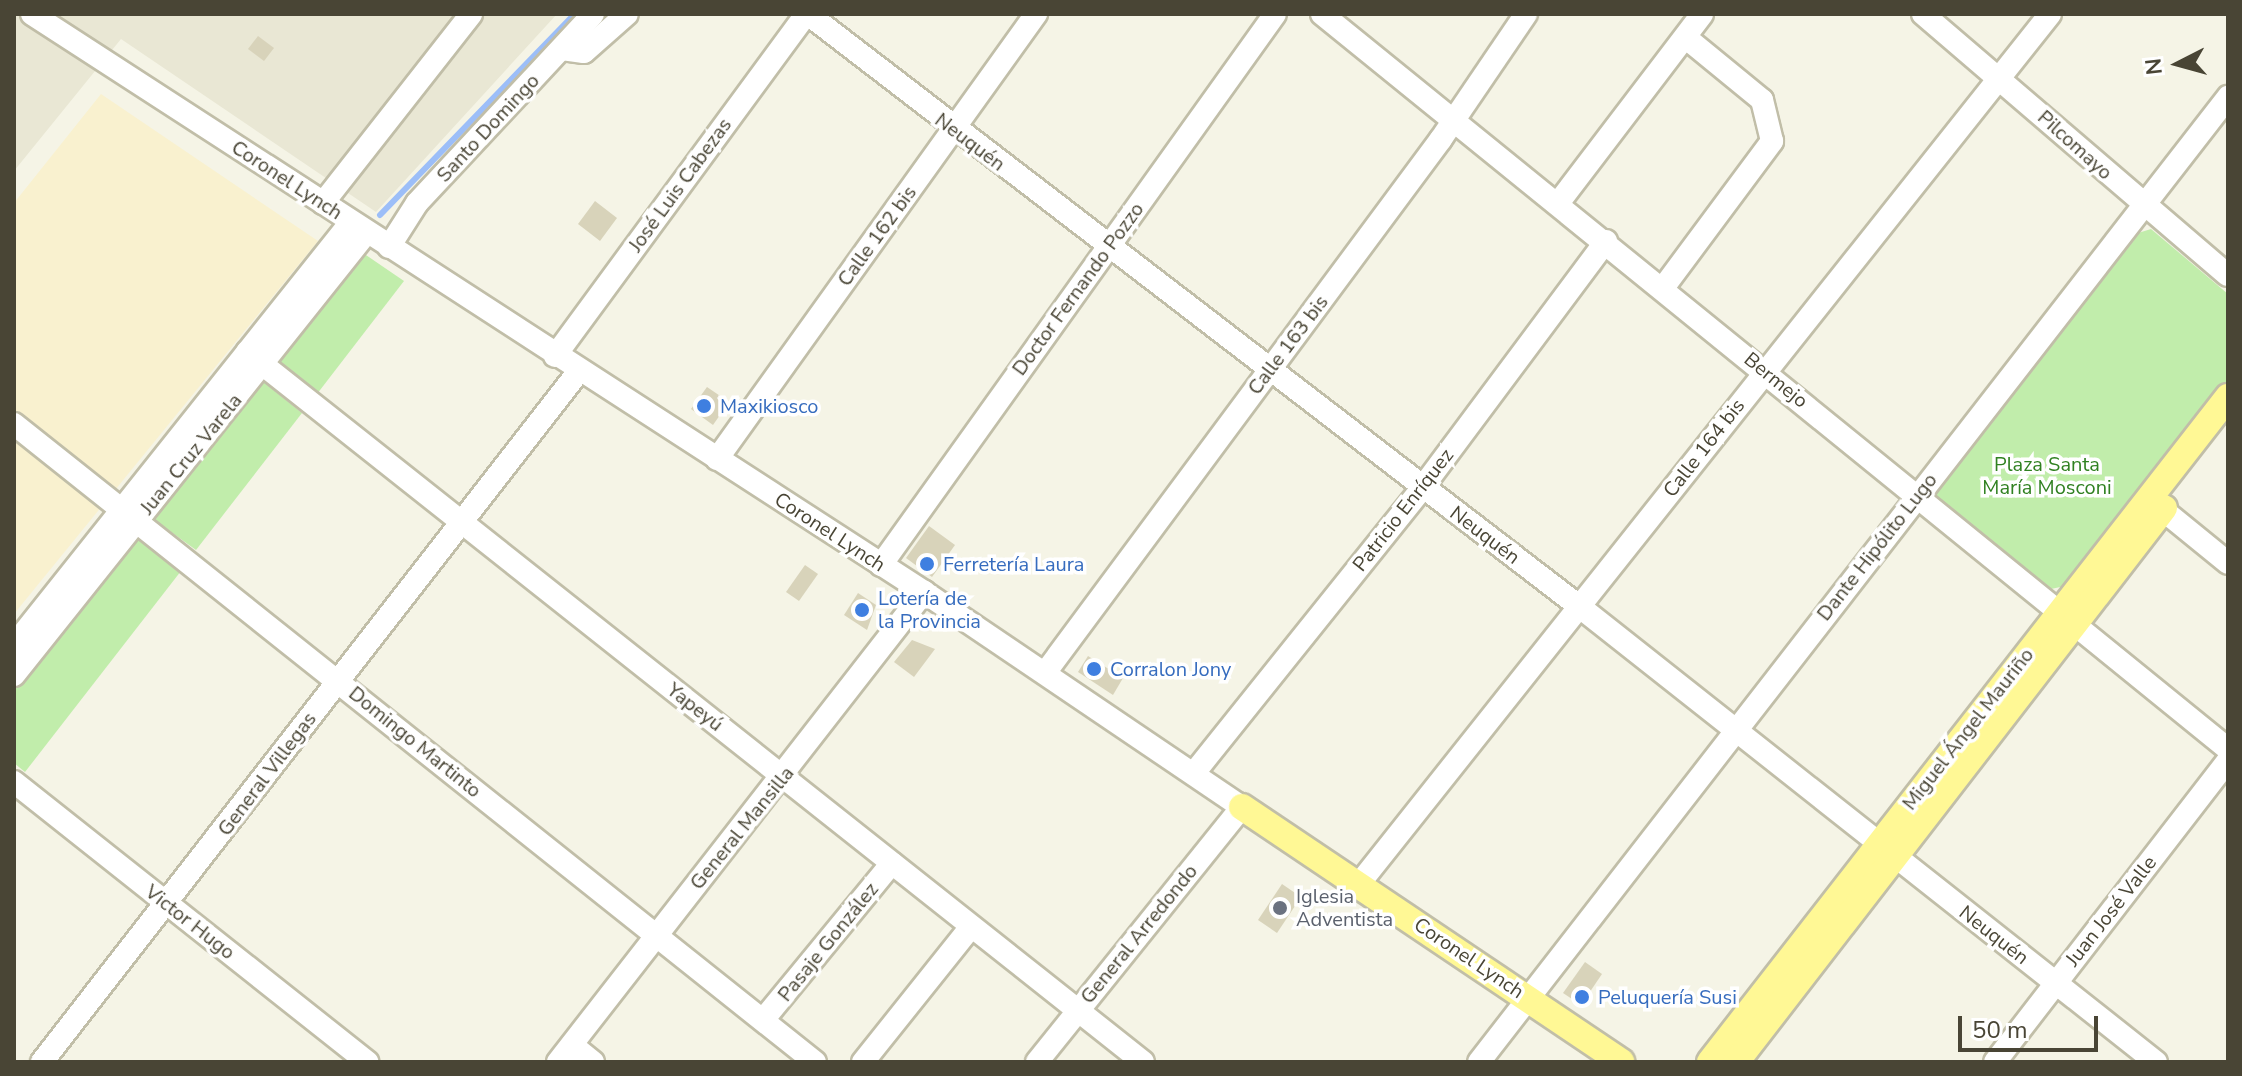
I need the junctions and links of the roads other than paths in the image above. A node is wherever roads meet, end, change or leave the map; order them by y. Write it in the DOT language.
graph roads {
  1 [pos="32,14"];
  2 [pos="471,14"];
  3 [pos="593,14"];
  4 [pos="627,14"];
  5 [pos="807,14"];
  6 [pos="1036,14"];
  7 [pos="1275,14"];
  8 [pos="1322,14"];
  9 [pos="1526,14"];
  10 [pos="1702,14"];
  11 [pos="1923,14"];
  12 [pos="2050,14"];
  13 [pos="62,22"];
  14 [pos="1685,37"];
  15 [pos="562,49"];
  16 [pos="2000,78"];
  17 [pos="2228,97"];
  18 [pos="1453,119"];
  19 [pos="953,130"];
  20 [pos="1559,202"];
  21 [pos="323,203"];
  22 [pos="2141,204"];
  23 [pos="359,227"];
  24 [pos="1606,241"];
  25 [pos="1109,246"];
  26 [pos="389,247"];
  27 [pos="2228,275"];
  28 [pos="1663,288"];
  29 [pos="555,356"];
  30 [pos="255,359"];
  31 [pos="579,371"];
  32 [pos="1764,371"];
  33 [pos="1268,372"];
  34 [pos="2228,397"];
  35 [pos="14,424"];
  36 [pos="2228,426"];
  37 [pos="717,459"];
  38 [pos="1422,488"];
  39 [pos="1919,495"];
  40 [pos="2163,510"];
  41 [pos="129,515"];
  42 [pos="460,521"];
  43 [pos="2228,563"];
  44 [pos="881,565"];
  45 [pos="924,592"];
  46 [pos="1580,607"];
  47 [pos="2069,616"];
  48 [pos="14,645"];
  49 [pos="1045,673"];
  50 [pos="14,675"];
  51 [pos="338,680"];
  52 [pos="1735,730"];
  53 [pos="2228,749"];
  54 [pos="2228,761"];
  55 [pos="1194,773"];
  56 [pos="783,776"];
  57 [pos="14,782"];
  58 [pos="1242,807"];
  59 [pos="1887,849"];
  60 [pos="892,863"];
  61 [pos="1359,884"];
  62 [pos="168,904"];
  63 [pos="970,928"];
  64 [pos="655,936"];
  65 [pos="2055,983"];
  66 [pos="1528,998"];
  67 [pos="1076,1012"];
  68 [pos="763,1020"];
  69 [pos="565,1054"];
  70 [pos="42,1062"];
  71 [pos="367,1062"];
  72 [pos="593,1062"];
  73 [pos="815,1062"];
  74 [pos="863,1062"];
  75 [pos="1037,1062"];
  76 [pos="1143,1062"];
  77 [pos="1479,1062"];
  78 [pos="1621,1062"];
  79 [pos="1710,1062"];
  80 [pos="1736,1062"];
  81 [pos="1995,1062"];
  82 [pos="2156,1062"];
  1 -- 13 [label="street, Coronel Lynch"];
  2 -- 21 [label="street"];
  3 -- 15 [label="street, Santo Domingo"];
  4 -- 15 [label="street"];
  5 -- 19 [label="street, Neuquén"];
  5 -- 29 [label="street, José Luis Cabezas"];
  6 -- 19 [label="street, Calle 162 bis"];
  7 -- 25 [label="street, Doctor Fernando Pozzo"];
  8 -- 18 [label="street, Bermejo"];
  9 -- 18 [label="street, Calle 163 bis"];
  10 -- 14 [label="street"];
  11 -- 16 [label="street, Pilcomayo"];
  12 -- 16 [label="street, Calle 164 bis"];
  13 -- 21 [label="street, Coronel Lynch"];
  14 -- 20 [label="street"];
  14 -- 28 [label="street"];
  15 -- 26 [label="street, Santo Domingo"];
  16 -- 22 [label="street, Pilcomayo"];
  16 -- 32 [label="street, Calle 164 bis"];
  17 -- 22 [label="street, Dante Hipólito Lugo"];
  18 -- 20 [label="street, Bermejo"];
  18 -- 33 [label="street, Calle 163 bis"];
  19 -- 25 [label="street, Neuquén"];
  19 -- 37 [label="street, Calle 162 bis"];
  20 -- 24 [label="street, Bermejo"];
  21 -- 23 [label="street, Coronel Lynch"];
  22 -- 27 [label="street, Pilcomayo"];
  22 -- 39 [label="street, Dante Hipólito Lugo"];
  23 -- 26 [label="street, Coronel Lynch"];
  23 -- 30 [label="street, Juan Cruz Varela"];
  24 -- 28 [label="street, Bermejo"];
  24 -- 38 [label="street, Patricio Enríquez"];
  25 -- 33 [label="street, Neuquén"];
  25 -- 44 [label="street, Doctor Fernando Pozzo"];
  26 -- 29 [label="street, Coronel Lynch"];
  28 -- 32 [label="street, Bermejo"];
  29 -- 31 [label="street, Coronel Lynch"];
  30 -- 41 [label="street, Juan Cruz Varela"];
  30 -- 42 [label="street, Yapeyú"];
  31 -- 37 [label="street, Coronel Lynch"];
  31 -- 42 [label="street, General Villegas"];
  32 -- 39 [label="street, Bermejo"];
  32 -- 46 [label="street, Calle 164 bis"];
  33 -- 38 [label="street, Neuquén"];
  33 -- 49 [label="street, Calle 163 bis"];
  34 -- 47 [label="main road, Miguel Ángel Mauriño"];
  35 -- 41 [label="street, Domingo Martinto"];
  36 -- 40 [label="main road, Miguel Ángel Mauriño"];
  37 -- 44 [label="street, Coronel Lynch"];
  38 -- 46 [label="street, Neuquén"];
  38 -- 55 [label="street, Patricio Enríquez"];
  39 -- 47 [label="street, Bermejo"];
  39 -- 52 [label="street, Dante Hipólito Lugo"];
  40 -- 43 [label="street"];
  40 -- 47 [label="main road, Miguel Ángel Mauriño"];
  41 -- 48 [label="street"];
  41 -- 50 [label="street, Juan Cruz Varela"];
  41 -- 51 [label="street, Domingo Martinto"];
  42 -- 51 [label="street, General Villegas"];
  42 -- 56 [label="street, Yapeyú"];
  44 -- 45 [label="street, Coronel Lynch"];
  45 -- 49 [label="street, Coronel Lynch"];
  45 -- 56 [label="street, General Mansilla"];
  46 -- 52 [label="street, Neuquén"];
  46 -- 61 [label="street, Calle 164 bis"];
  47 -- 53 [label="street, Bermejo"];
  47 -- 59 [label="main road, Miguel Ángel Mauriño"];
  49 -- 55 [label="street, Coronel Lynch"];
  51 -- 62 [label="street, General Villegas"];
  51 -- 64 [label="street, Domingo Martinto"];
  52 -- 59 [label="street, Neuquén"];
  52 -- 66 [label="street, Dante Hipólito Lugo"];
  54 -- 65 [label="street, Juan José Valle"];
  55 -- 58 [label="street, Coronel Lynch"];
  56 -- 60 [label="street, Yapeyú"];
  56 -- 64 [label="street, General Mansilla"];
  57 -- 62 [label="street, Victor Hugo"];
  58 -- 61 [label="main road, Coronel Lynch"];
  58 -- 67 [label="street, General Arredondo"];
  59 -- 65 [label="street, Neuquén"];
  59 -- 79 [label="main road, Miguel Ángel Mauriño"];
  59 -- 80 [label="main road, Miguel Ángel Mauriño"];
  60 -- 63 [label="street, Yapeyú"];
  60 -- 68 [label="street, Pasaje González"];
  61 -- 66 [label="main road, Coronel Lynch"];
  62 -- 70 [label="street, General Villegas"];
  62 -- 71 [label="street, Victor Hugo"];
  63 -- 67 [label="street, Yapeyú"];
  63 -- 74 [label="street"];
  64 -- 68 [label="street, Domingo Martinto"];
  64 -- 69 [label="street, General Mansilla"];
  65 -- 81 [label="street, Juan José Valle"];
  65 -- 82 [label="street, Neuquén"];
  66 -- 77 [label="street, Dante Hipólito Lugo"];
  66 -- 78 [label="main road, Coronel Lynch"];
  67 -- 75 [label="street, General Arredondo"];
  67 -- 76 [label="street, Yapeyú"];
  68 -- 73 [label="street, Domingo Martinto"];
  69 -- 72 [label="street"];
}
